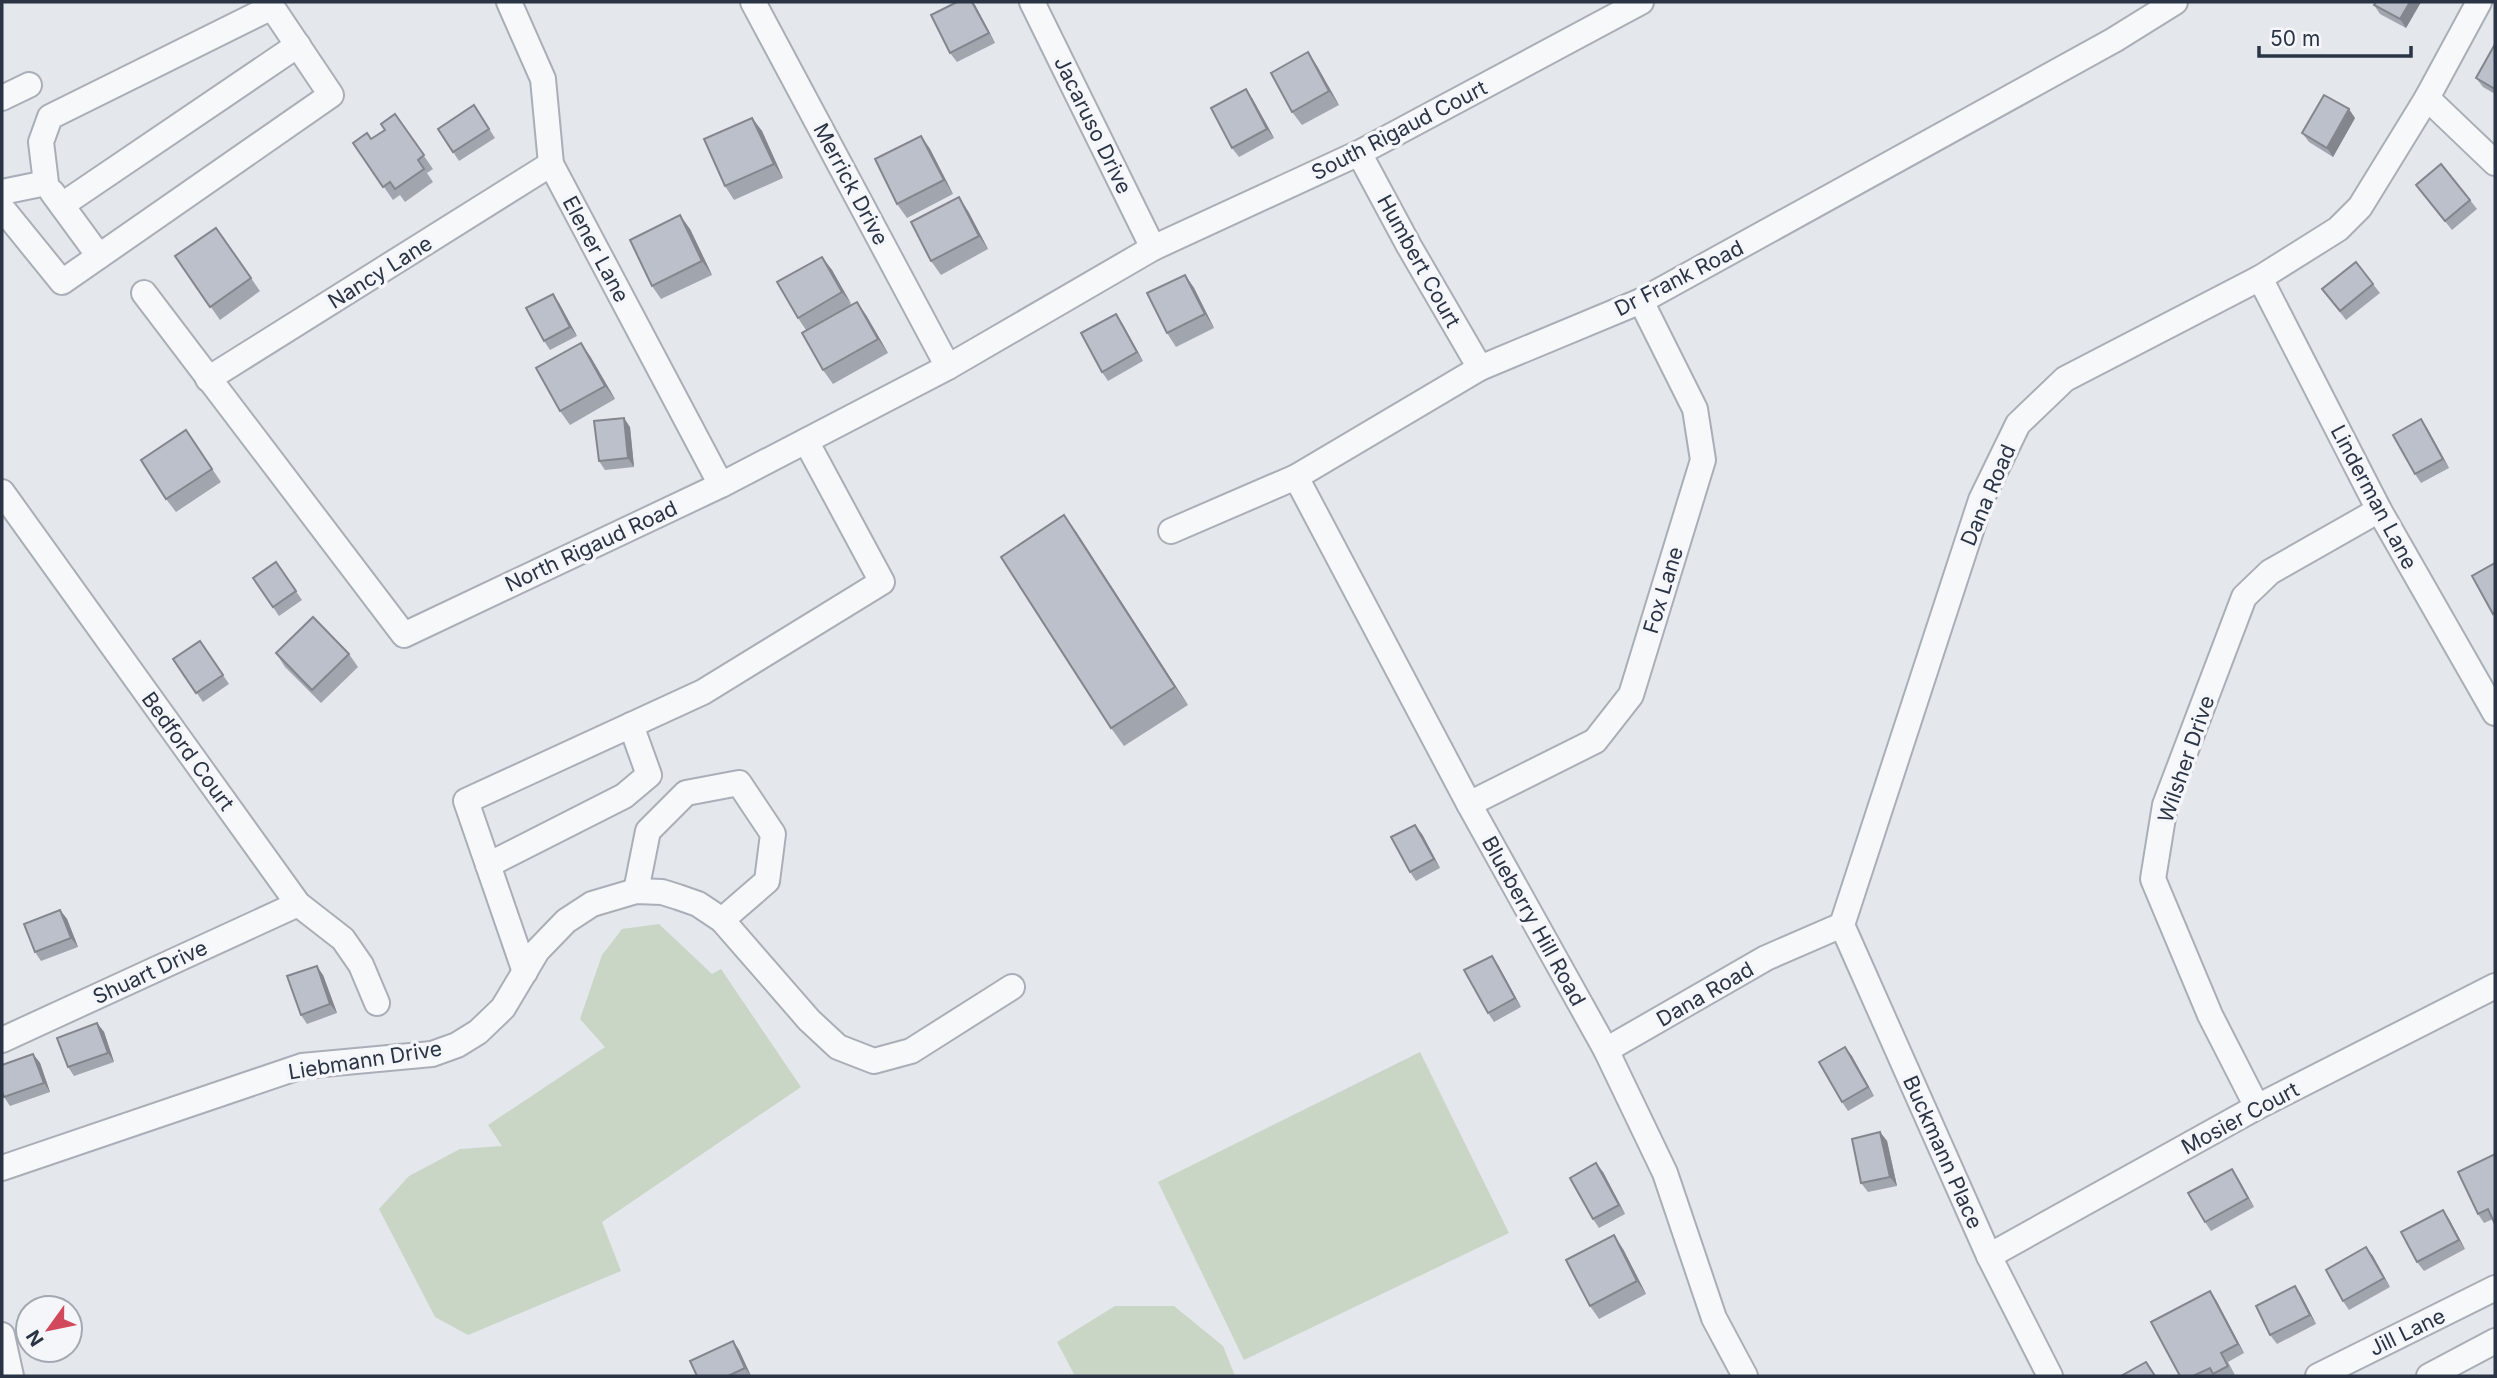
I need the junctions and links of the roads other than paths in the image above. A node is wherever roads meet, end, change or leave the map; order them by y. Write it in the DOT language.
graph roads {
  1 [pos="509,2"];
  2 [pos="753,2"];
  3 [pos="1032,2"];
  4 [pos="1641,2"];
  5 [pos="2175,2"];
  6 [pos="2479,2"];
  7 [pos="298,45"];
  8 [pos="29,85"];
  9 [pos="2,97"];
  10 [pos="2427,97"];
  11 [pos="1359,153"];
  12 [pos="2495,163"];
  13 [pos="551,164"];
  14 [pos="46,183"];
  15 [pos="2,192"];
  16 [pos="62,205"];
  17 [pos="2,208"];
  18 [pos="1153,248"];
  19 [pos="99,256"];
  20 [pos="2260,278"];
  21 [pos="144,293"];
  22 [pos="1641,301"];
  23 [pos="948,367"];
  24 [pos="1480,368"];
  25 [pos="208,379"];
  26 [pos="806,441"];
  27 [pos="1296,477"];
  28 [pos="721,485"];
  29 [pos="2,492"];
  30 [pos="2379,510"];
  31 [pos="1171,531"];
  32 [pos="2495,713"];
  33 [pos="631,725"];
  34 [pos="1469,804"];
  35 [pos="488,865"];
  36 [pos="636,891"];
  37 [pos="298,904"];
  38 [pos="722,920"];
  39 [pos="1842,925"];
  40 [pos="525,972"];
  41 [pos="2495,986"];
  42 [pos="1012,987"];
  43 [pos="377,1003"];
  44 [pos="2,1040"];
  45 [pos="1606,1050"];
  46 [pos="2257,1107"];
  47 [pos="2,1168"];
  48 [pos="1989,1256"];
  49 [pos="2495,1288"];
  50 [pos="2,1335"];
  51 [pos="2495,1341"];
  52 [pos="11,1376"];
  53 [pos="1745,1376"];
  54 [pos="2050,1376"];
  55 [pos="2318,1376"];
  56 [pos="2429,1376"];
  1 -- 13 [label="street, Elener Lane"];
  2 -- 23 [label="street, Merrick Drive"];
  3 -- 18 [label="street, Jacaruso Drive"];
  4 -- 11 [label="street, South Rigaud Court"];
  5 -- 22 [label="street, Dr Frank Road"];
  6 -- 10 [label="street, Dana Road"];
  7 -- 14 [label="street"];
  7 -- 16 [label="street"];
  7 -- 19 [label="street"];
  8 -- 9 [label="street"];
  10 -- 12 [label="street"];
  10 -- 20 [label="street, Dana Road"];
  11 -- 18 [label="street, South Rigaud Court"];
  11 -- 24 [label="street, Humbert Court"];
  13 -- 25 [label="street, Nancy Lane"];
  13 -- 28 [label="street, Elener Lane"];
  14 -- 15 [label="street"];
  14 -- 16 [label="street"];
  16 -- 19 [label="street"];
  17 -- 19 [label="street"];
  18 -- 23 [label="street, North Rigaud Road"];
  20 -- 30 [label="street, Linderman Lane"];
  20 -- 39 [label="street, Dana Road"];
  21 -- 25 [label="street, North Rigaud Road"];
  22 -- 24 [label="street, Dr Frank Road"];
  22 -- 34 [label="street, Fox Lane"];
  23 -- 26 [label="street, North Rigaud Road"];
  24 -- 27 [label="street, Dr Frank Road"];
  25 -- 28 [label="street, North Rigaud Road"];
  26 -- 28 [label="street, North Rigaud Road"];
  26 -- 33 [label="street"];
  27 -- 31 [label="street, Dr Frank Road"];
  27 -- 34 [label="street, Blueberry Hill Road"];
  29 -- 37 [label="street, Bedford Court"];
  30 -- 32 [label="street, Linderman Lane"];
  30 -- 46 [label="street, Wilsher Drive"];
  33 -- 35 [label="street"];
  33 -- 35 [label="street"];
  34 -- 45 [label="street, Blueberry Hill Road"];
  35 -- 40 [label="street"];
  36 -- 38 [label="street, Liebmann Drive"];
  36 -- 38 [label="street"];
  36 -- 40 [label="street, Liebmann Drive"];
  37 -- 43 [label="street, Bedford Court"];
  37 -- 44 [label="street, Shuart Drive"];
  38 -- 42 [label="street, Liebmann Drive"];
  39 -- 45 [label="street, Dana Road"];
  39 -- 48 [label="street, Buckmann Place"];
  40 -- 47 [label="street, Liebmann Drive"];
  41 -- 46 [label="street, Mosier Court"];
  45 -- 53 [label="street, Blueberry Hill Road"];
  46 -- 48 [label="street, Mosier Court"];
  48 -- 54 [label="street, Buckmann Place"];
  49 -- 55 [label="street, Jill Lane"];
  50 -- 52 [label="street"];
  51 -- 56 [label="street"];
}
